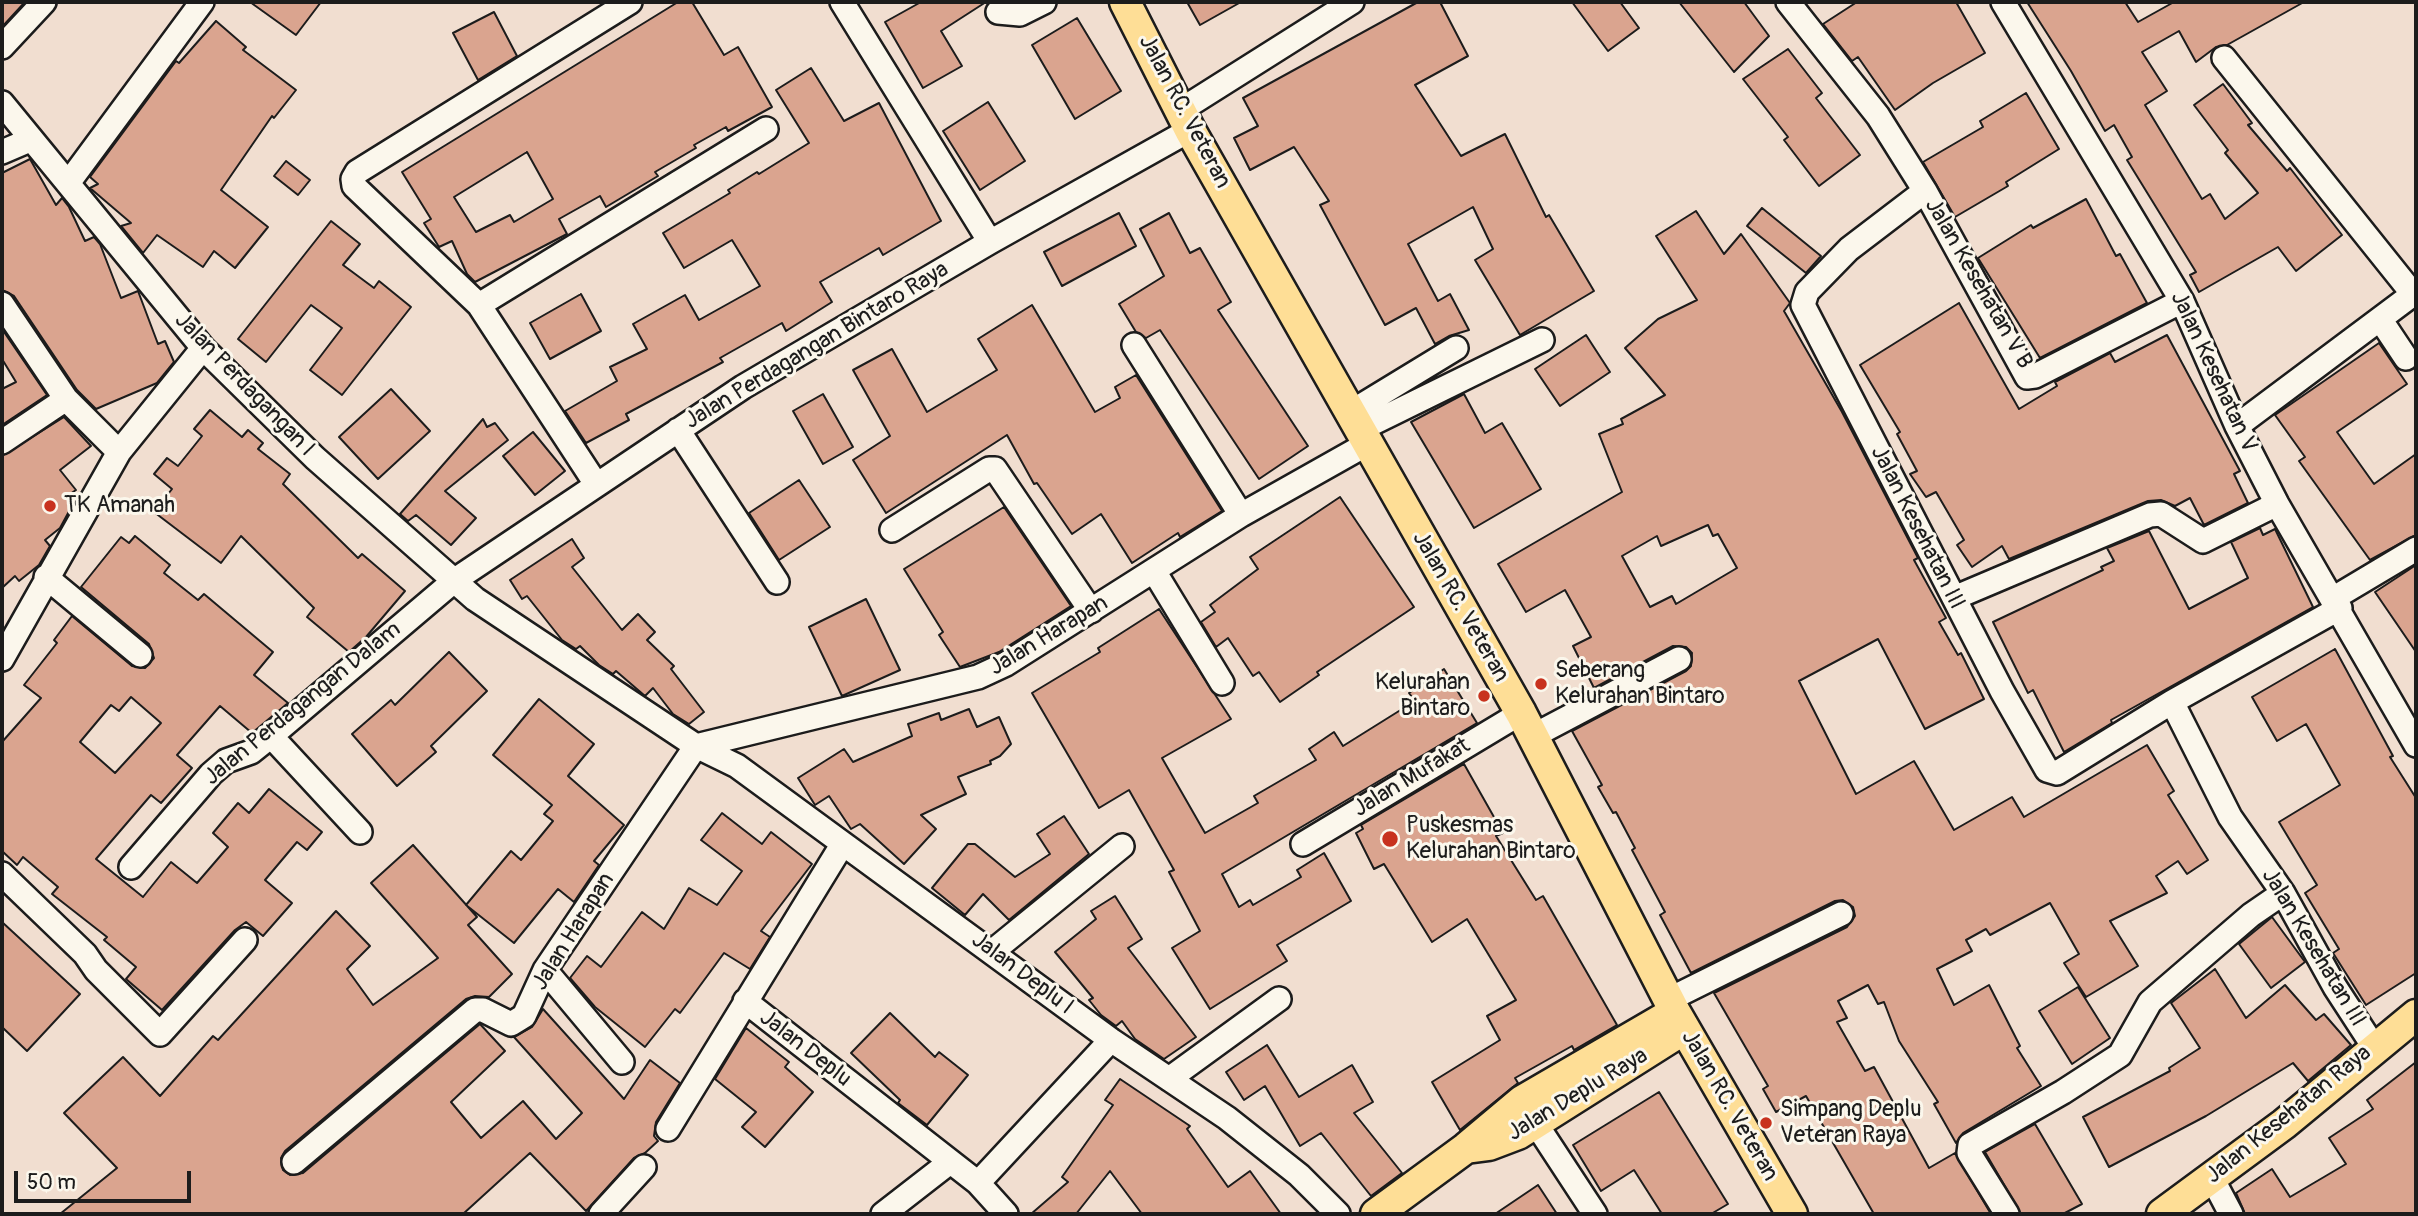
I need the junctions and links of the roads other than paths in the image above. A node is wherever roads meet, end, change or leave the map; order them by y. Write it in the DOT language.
graph roads {
  1 [pos="44,2"];
  2 [pos="202,2"];
  3 [pos="630,2"];
  4 [pos="842,2"];
  5 [pos="1044,2"];
  6 [pos="1125,2"];
  7 [pos="1352,2"];
  8 [pos="2003,2"];
  9 [pos="1801,6"];
  10 [pos="998,12"];
  11 [pos="2,47"];
  12 [pos="2224,58"];
  13 [pos="2,103"];
  14 [pos="1186,120"];
  15 [pos="766,129"];
  16 [pos="30,140"];
  17 [pos="2,152"];
  18 [pos="69,182"];
  19 [pos="1925,191"];
  20 [pos="990,242"];
  21 [pos="2415,293"];
  22 [pos="2182,301"];
  23 [pos="2,304"];
  24 [pos="479,305"];
  25 [pos="2380,319"];
  26 [pos="1542,340"];
  27 [pos="1134,345"];
  28 [pos="203,348"];
  29 [pos="1455,348"];
  30 [pos="2406,358"];
  31 [pos="66,399"];
  32 [pos="2237,426"];
  33 [pos="1360,428"];
  34 [pos="678,430"];
  35 [pos="2,442"];
  36 [pos="119,452"];
  37 [pos="596,484"];
  38 [pos="2277,504"];
  39 [pos="1241,515"];
  40 [pos="892,530"];
  41 [pos="2416,549"];
  42 [pos="1154,571"];
  43 [pos="46,577"];
  44 [pos="455,580"];
  45 [pos="777,582"];
  46 [pos="1954,598"];
  47 [pos="2337,603"];
  48 [pos="1091,611"];
  49 [pos="140,655"];
  50 [pos="2,659"];
  51 [pos="1679,659"];
  52 [pos="1222,683"];
  53 [pos="2172,702"];
  54 [pos="1527,725"];
  55 [pos="271,736"];
  56 [pos="2416,745"];
  57 [pos="696,746"];
  58 [pos="360,832"];
  59 [pos="1303,844"];
  60 [pos="842,845"];
  61 [pos="1122,846"];
  62 [pos="131,867"];
  63 [pos="2,874"];
  64 [pos="2283,893"];
  65 [pos="1841,914"];
  66 [pos="245,940"];
  67 [pos="993,951"];
  68 [pos="545,970"];
  69 [pos="1279,999"];
  70 [pos="744,1001"];
  71 [pos="1676,1013"];
  72 [pos="2416,1015"];
  73 [pos="1111,1040"];
  74 [pos="2374,1047"];
  75 [pos="622,1062"];
  76 [pos="1168,1079"];
  77 [pos="1536,1124"];
  78 [pos="668,1129"];
  79 [pos="1466,1148"];
  80 [pos="294,1162"];
  81 [pos="950,1162"];
  82 [pos="643,1167"];
  83 [pos="2212,1178"];
  84 [pos="978,1183"];
  85 [pos="601,1214"];
  86 [pos="883,1214"];
  87 [pos="1006,1214"];
  88 [pos="1338,1214"];
  89 [pos="1376,1214"];
  90 [pos="1595,1214"];
  91 [pos="1792,1214"];
  92 [pos="2007,1214"];
  93 [pos="2162,1214"];
  94 [pos="2231,1214"];
  1 -- 11 [label="street"];
  2 -- 18 [label="street"];
  3 -- 24 [label="street"];
  4 -- 20 [label="street"];
  5 -- 10 [label="street"];
  6 -- 14 [label="main road, Jalan RC. Veteran"];
  7 -- 14 [label="street, Jalan Perdagangan Bintaro Raya"];
  8 -- 22 [label="street, Jalan Kesehatan V"];
  9 -- 19 [label="street"];
  12 -- 21 [label="street"];
  13 -- 16 [label="street, Jalan Perdagangan I"];
  14 -- 20 [label="street, Jalan Perdagangan Bintaro Raya"];
  14 -- 33 [label="main road, Jalan RC. Veteran"];
  15 -- 24 [label="street"];
  16 -- 17 [label="street"];
  16 -- 18 [label="street, Jalan Perdagangan I"];
  18 -- 28 [label="street, Jalan Perdagangan I"];
  19 -- 22 [label="street, Jalan Kesehatan V B"];
  19 -- 46 [label="street, Jalan Kesehatan III"];
  20 -- 34 [label="street, Jalan Perdagangan Bintaro Raya"];
  21 -- 25 [label="street"];
  22 -- 32 [label="street, Jalan Kesehatan V"];
  23 -- 31 [label="street"];
  24 -- 37 [label="street"];
  25 -- 30 [label="street"];
  25 -- 32 [label="street"];
  26 -- 33 [label="street"];
  27 -- 39 [label="street"];
  28 -- 36 [label="street"];
  28 -- 44 [label="street, Jalan Perdagangan I"];
  29 -- 33 [label="street"];
  31 -- 35 [label="street"];
  31 -- 36 [label="street"];
  32 -- 38 [label="street, Jalan Kesehatan V"];
  33 -- 39 [label="street, Jalan Harapan"];
  33 -- 54 [label="main road, Jalan RC. Veteran"];
  34 -- 37 [label="street, Jalan Perdagangan Bintaro Raya"];
  34 -- 45 [label="street"];
  36 -- 43 [label="street"];
  37 -- 44 [label="street, Jalan Perdagangan Bintaro Raya"];
  38 -- 46 [label="street"];
  38 -- 47 [label="street, Jalan Kesehatan V"];
  39 -- 42 [label="street, Jalan Harapan"];
  40 -- 48 [label="street"];
  41 -- 47 [label="street, Jalan Kesehatan III"];
  42 -- 48 [label="street, Jalan Harapan"];
  42 -- 52 [label="street"];
  43 -- 49 [label="street"];
  43 -- 50 [label="street"];
  44 -- 55 [label="street, Jalan Perdagangan Dalam"];
  44 -- 57 [label="street"];
  46 -- 53 [label="street, Jalan Kesehatan III"];
  47 -- 53 [label="street, Jalan Kesehatan III"];
  47 -- 56 [label="street, Jalan Kesehatan V"];
  48 -- 57 [label="street, Jalan Harapan"];
  51 -- 54 [label="street, Jalan Mufakat"];
  53 -- 64 [label="street, Jalan Kesehatan III"];
  54 -- 59 [label="street, Jalan Mufakat"];
  54 -- 71 [label="main road, Jalan RC. Veteran"];
  55 -- 58 [label="street"];
  55 -- 62 [label="street, Jalan Perdagangan Dalam"];
  57 -- 60 [label="street, Jalan Deplu I"];
  57 -- 68 [label="street, Jalan Harapan"];
  60 -- 67 [label="street, Jalan Deplu I"];
  60 -- 70 [label="street, Jalan Deplu"];
  61 -- 67 [label="street"];
  63 -- 66 [label="street"];
  64 -- 74 [label="street, Jalan Kesehatan III"];
  64 -- 92 [label="street"];
  65 -- 71 [label="street"];
  67 -- 73 [label="street, Jalan Deplu I"];
  68 -- 75 [label="street"];
  68 -- 80 [label="street, Jalan Harapan"];
  69 -- 76 [label="street"];
  70 -- 78 [label="street"];
  70 -- 81 [label="street, Jalan Deplu"];
  71 -- 77 [label="main road, Jalan Deplu Raya"];
  71 -- 79 [label="main road, Jalan Deplu Raya"];
  71 -- 91 [label="main road, Jalan RC. Veteran"];
  72 -- 74 [label="main road, Jalan Kesehatan Raya"];
  73 -- 76 [label="street, Jalan Deplu I"];
  73 -- 84 [label="street"];
  74 -- 83 [label="main road, Jalan Kesehatan Raya"];
  76 -- 88 [label="street, Jalan Deplu I"];
  77 -- 79 [label="main road, Jalan Deplu Raya"];
  77 -- 90 [label="street"];
  79 -- 89 [label="main road, Jalan Deplu Raya"];
  81 -- 84 [label="street, Jalan Deplu"];
  81 -- 86 [label="street"];
  82 -- 85 [label="street"];
  83 -- 93 [label="main road, Jalan Kesehatan Raya"];
  83 -- 94 [label="street"];
  84 -- 87 [label="street, Jalan Deplu"];
}
